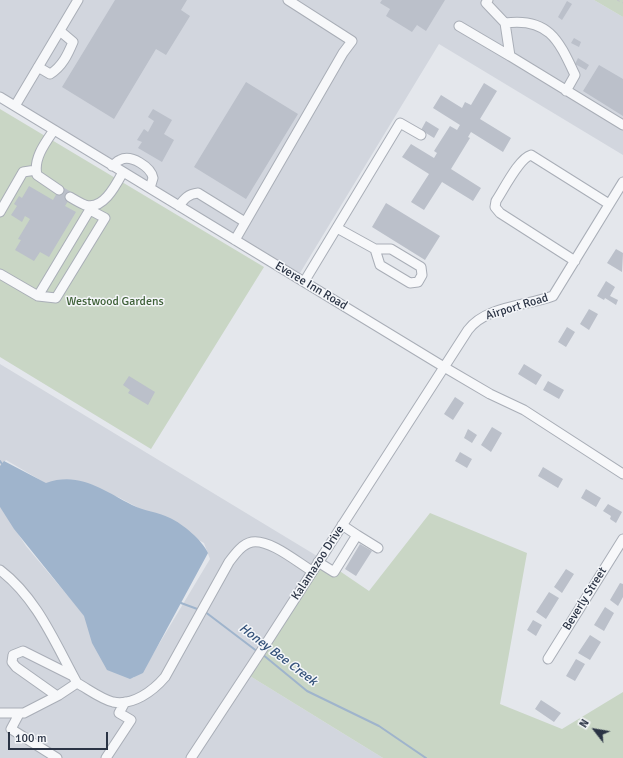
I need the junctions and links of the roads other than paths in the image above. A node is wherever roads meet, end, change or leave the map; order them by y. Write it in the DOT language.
graph roads {
  1 [pos="78,0"];
  2 [pos="288,0"];
  3 [pos="488,0"];
  4 [pos="505,23"];
  5 [pos="459,26"];
  6 [pos="60,30"];
  7 [pos="510,56"];
  8 [pos="38,67"];
  9 [pos="566,91"];
  10 [pos="0,97"];
  11 [pos="15,106"];
  12 [pos="623,125"];
  13 [pos="54,130"];
  14 [pos="421,136"];
  15 [pos="112,166"];
  16 [pos="36,170"];
  17 [pos="123,172"];
  18 [pos="623,182"];
  19 [pos="150,188"];
  20 [pos="58,190"];
  21 [pos="70,197"];
  22 [pos="609,204"];
  23 [pos="179,206"];
  24 [pos="91,208"];
  25 [pos="0,212"];
  26 [pos="245,222"];
  27 [pos="337,228"];
  28 [pos="235,240"];
  29 [pos="375,249"];
  30 [pos="575,261"];
  31 [pos="0,274"];
  32 [pos="304,282"];
  33 [pos="38,296"];
  34 [pos="444,367"];
  35 [pos="623,474"];
  36 [pos="342,525"];
  37 [pos="357,535"];
  38 [pos="623,539"];
  39 [pos="378,548"];
  40 [pos="318,562"];
  41 [pos="0,570"];
  42 [pos="312,571"];
  43 [pos="548,659"];
  44 [pos="75,679"];
  45 [pos="57,696"];
  46 [pos="124,702"];
  47 [pos="0,713"];
  48 [pos="19,714"];
  49 [pos="193,757"];
  50 [pos="57,758"];
  51 [pos="106,758"];
  1 -- 6 [label="street"];
  2 -- 26 [label="street"];
  3 -- 4 [label="street"];
  4 -- 7 [label="street"];
  4 -- 9 [label="street"];
  5 -- 7 [label="street"];
  6 -- 8 [label="street"];
  6 -- 8 [label="street"];
  7 -- 9 [label="street"];
  8 -- 11 [label="street"];
  9 -- 12 [label="street"];
  10 -- 11 [label="street, Everee Inn Road"];
  11 -- 13 [label="street, Everee Inn Road"];
  13 -- 15 [label="street, Everee Inn Road"];
  13 -- 16 [label="street"];
  14 -- 27 [label="street"];
  15 -- 17 [label="street, Everee Inn Road"];
  15 -- 19 [label="street"];
  16 -- 20 [label="street"];
  16 -- 25 [label="street"];
  17 -- 19 [label="street, Everee Inn Road"];
  17 -- 24 [label="street"];
  18 -- 22 [label="street, Airport Road"];
  19 -- 23 [label="street, Everee Inn Road"];
  21 -- 24 [label="street"];
  22 -- 30 [label="street, Airport Road"];
  22 -- 30 [label="street"];
  23 -- 26 [label="street"];
  23 -- 28 [label="street, Everee Inn Road"];
  24 -- 33 [label="street"];
  24 -- 33 [label="street"];
  26 -- 28 [label="street"];
  27 -- 29 [label="street"];
  27 -- 32 [label="street"];
  28 -- 32 [label="street, Everee Inn Road"];
  29 -- 29 [label="street"];
  30 -- 34 [label="street, Airport Road"];
  31 -- 33 [label="street"];
  32 -- 34 [label="street, Everee Inn Road"];
  34 -- 35 [label="street, Everee Inn Road"];
  34 -- 36 [label="street, Kalamazoo Drive"];
  36 -- 37 [label="street"];
  36 -- 40 [label="street, Kalamazoo Drive"];
  37 -- 39 [label="street"];
  37 -- 40 [label="street"];
  38 -- 43 [label="street, Beverly Street"];
  40 -- 42 [label="street, Kalamazoo Drive"];
  41 -- 44 [label="street"];
  42 -- 46 [label="street"];
  42 -- 49 [label="street, Kalamazoo Drive"];
  44 -- 45 [label="street"];
  44 -- 45 [label="street"];
  44 -- 46 [label="street"];
  45 -- 48 [label="street"];
  46 -- 51 [label="street"];
  47 -- 48 [label="street"];
  48 -- 50 [label="street"];
}
